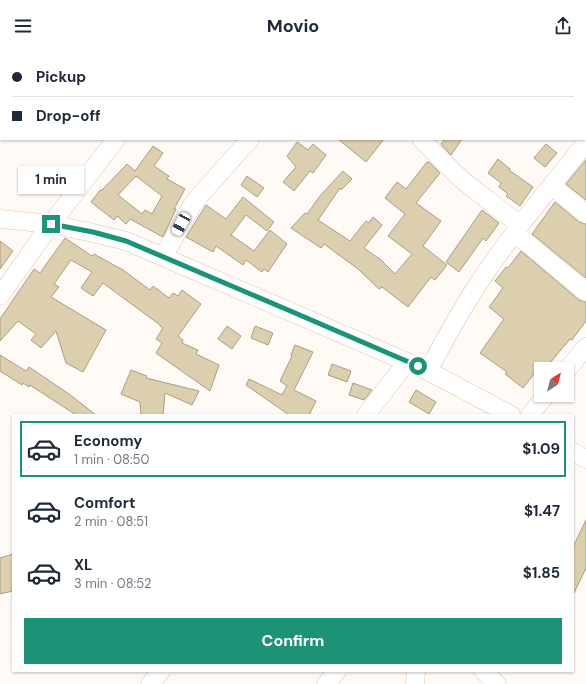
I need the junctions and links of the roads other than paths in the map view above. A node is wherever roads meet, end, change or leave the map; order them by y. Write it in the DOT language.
graph roads {
  1 [pos="115,140"];
  2 [pos="249,140"];
  3 [pos="421,140"];
  4 [pos="586,143"];
  5 [pos="552,186"];
  6 [pos="586,214"];
  7 [pos="0,220"];
  8 [pos="51,224"];
  9 [pos="518,229"];
  10 [pos="163,257"];
  11 [pos="586,292"];
  12 [pos="0,296"];
  13 [pos="586,346"];
  14 [pos="407,362"];
  15 [pos="573,362"];
  16 [pos="428,371"];
  17 [pos="540,402"];
  18 [pos="367,414"];
  19 [pos="509,414"];
  20 [pos="531,414"];
  21 [pos="574,453"];
  22 [pos="586,459"];
  23 [pos="160,672"];
  24 [pos="336,672"];
  25 [pos="416,672"];
  26 [pos="483,672"];
  27 [pos="150,684"];
  28 [pos="326,684"];
  29 [pos="415,684"];
  30 [pos="497,684"];
  1 -- 8 [label="street"];
  2 -- 10 [label="street"];
  3 -- 9 [label="street"];
  4 -- 5 [label="street"];
  5 -- 6 [label="street"];
  5 -- 9 [label="street"];
  7 -- 8 [label="street"];
  8 -- 10 [label="street"];
  8 -- 12 [label="street"];
  9 -- 11 [label="street"];
  9 -- 16 [label="street"];
  10 -- 14 [label="street"];
  13 -- 15 [label="street"];
  14 -- 16 [label="street"];
  14 -- 18 [label="street"];
  16 -- 19 [label="street"];
  17 -- 20 [label="street"];
  21 -- 22 [label="street"];
  23 -- 27 [label="street"];
  24 -- 28 [label="street"];
  25 -- 29 [label="street"];
  26 -- 30 [label="street"];
}
